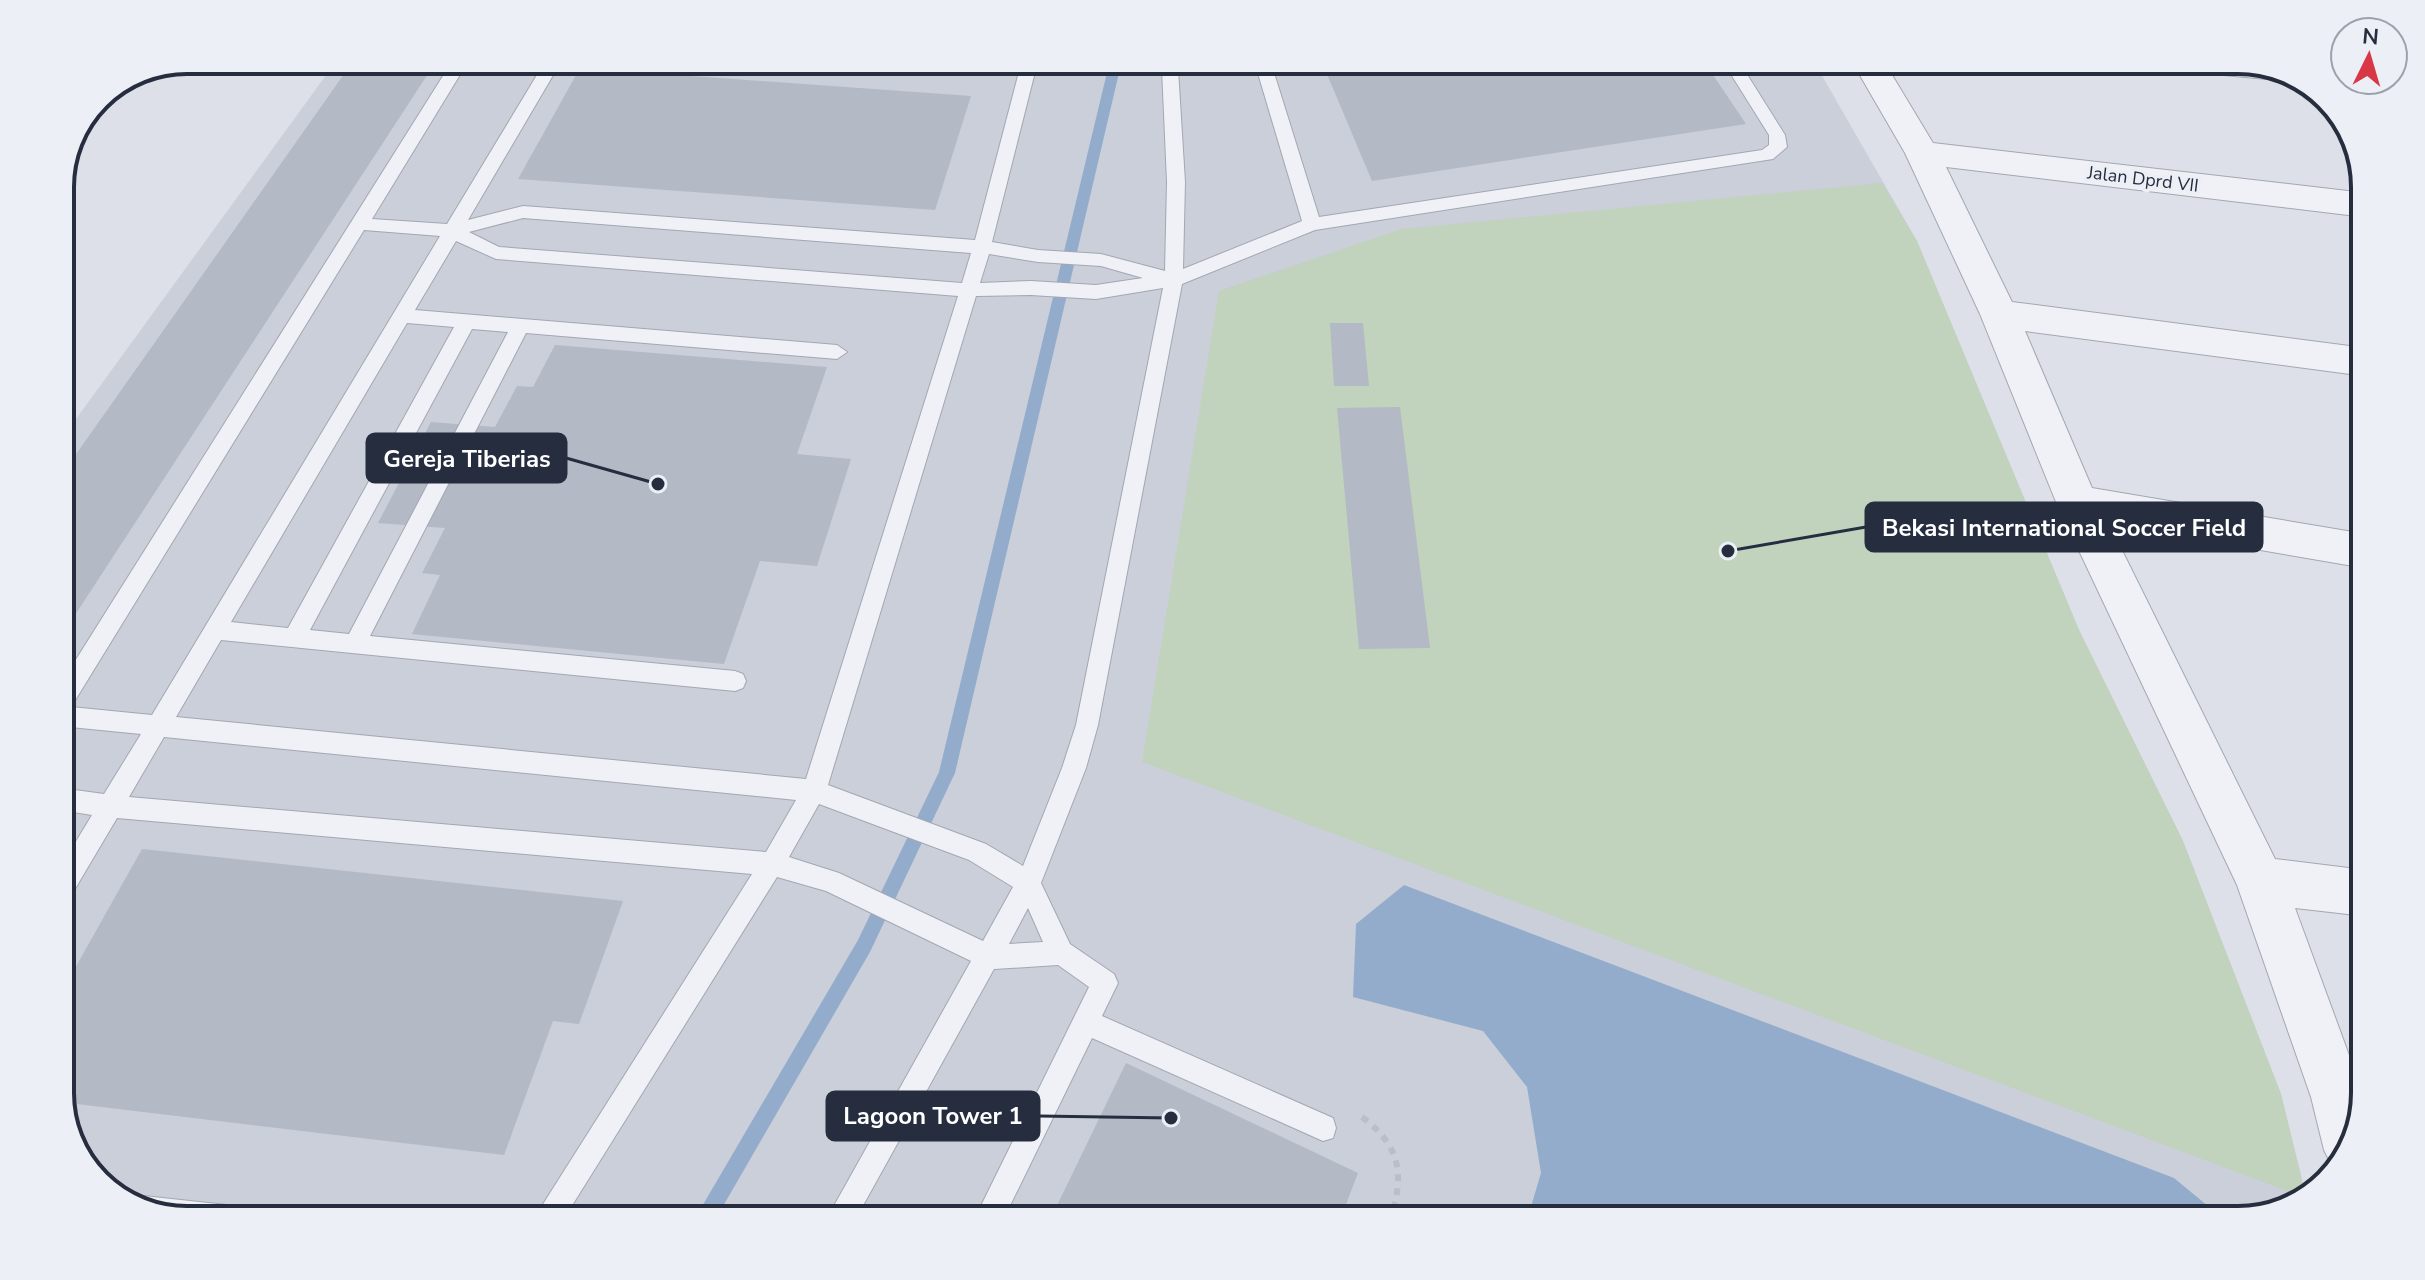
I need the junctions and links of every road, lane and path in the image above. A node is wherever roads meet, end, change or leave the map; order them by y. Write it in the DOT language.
graph roads {
  1 [pos="453,74"];
  2 [pos="546,74"];
  3 [pos="1027,74"];
  4 [pos="1170,74"];
  5 [pos="1266,74"];
  6 [pos="1739,74"];
  7 [pos="1875,74"];
  8 [pos="1922,153"];
  9 [pos="2351,203"];
  10 [pos="362,224"];
  11 [pos="1312,224"];
  12 [pos="451,231"];
  13 [pos="982,247"];
  14 [pos="1174,280"];
  15 [pos="969,290"];
  16 [pos="1999,314"];
  17 [pos="401,316"];
  18 [pos="467,321"];
  19 [pos="520,326"];
  20 [pos="837,352"];
  21 [pos="2351,360"];
  22 [pos="2077,502"];
  23 [pos="2351,549"];
  24 [pos="213,630"];
  25 [pos="294,638"];
  26 [pos="355,644"];
  27 [pos="735,681"];
  28 [pos="74,683"];
  29 [pos="74,717"];
  30 [pos="157,726"];
  31 [pos="814,791"];
  32 [pos="74,801"];
  33 [pos="109,806"];
  34 [pos="772,864"];
  35 [pos="74,867"];
  36 [pos="2260,880"];
  37 [pos="1029,883"];
  38 [pos="2351,891"];
  39 [pos="1061,953"];
  40 [pos="989,957"];
  41 [pos="1086,1022"];
  42 [pos="2351,1098"];
  43 [pos="1323,1128"];
  44 [pos="556,1206"];
  45 [pos="848,1206"];
  46 [pos="995,1206"];
  1 -- 10 [label="lane"];
  2 -- 12 [label="lane"];
  3 -- 13 [label="lane"];
  4 -- 14 [label="lane"];
  5 -- 11 [label="lane"];
  6 -- 11 [label="lane"];
  7 -- 8 [label="street"];
  8 -- 9 [label="street, Jalan Dprd VII"];
  8 -- 16 [label="street"];
  10 -- 12 [label="lane"];
  10 -- 28 [label="lane"];
  11 -- 14 [label="lane"];
  12 -- 13 [label="lane"];
  12 -- 15 [label="lane"];
  12 -- 17 [label="lane"];
  13 -- 14 [label="lane"];
  13 -- 15 [label="lane"];
  14 -- 15 [label="lane"];
  14 -- 37 [label="lane"];
  15 -- 31 [label="lane"];
  16 -- 21 [label="street"];
  16 -- 22 [label="street"];
  17 -- 18 [label="lane"];
  17 -- 24 [label="lane"];
  18 -- 19 [label="lane"];
  18 -- 25 [label="lane"];
  19 -- 20 [label="lane"];
  19 -- 26 [label="lane"];
  22 -- 23 [label="street"];
  22 -- 36 [label="street"];
  24 -- 25 [label="lane"];
  24 -- 30 [label="lane"];
  25 -- 26 [label="lane"];
  26 -- 27 [label="lane"];
  29 -- 30 [label="lane"];
  30 -- 31 [label="lane"];
  30 -- 33 [label="lane"];
  31 -- 34 [label="lane"];
  31 -- 37 [label="lane"];
  32 -- 33 [label="lane"];
  33 -- 34 [label="lane"];
  33 -- 35 [label="lane"];
  34 -- 40 [label="lane"];
  34 -- 44 [label="lane"];
  36 -- 38 [label="street"];
  36 -- 42 [label="street"];
  37 -- 39 [label="lane"];
  37 -- 40 [label="lane"];
  39 -- 40 [label="lane"];
  39 -- 41 [label="lane"];
  40 -- 45 [label="lane"];
  41 -- 43 [label="lane"];
  41 -- 46 [label="lane"];
}
